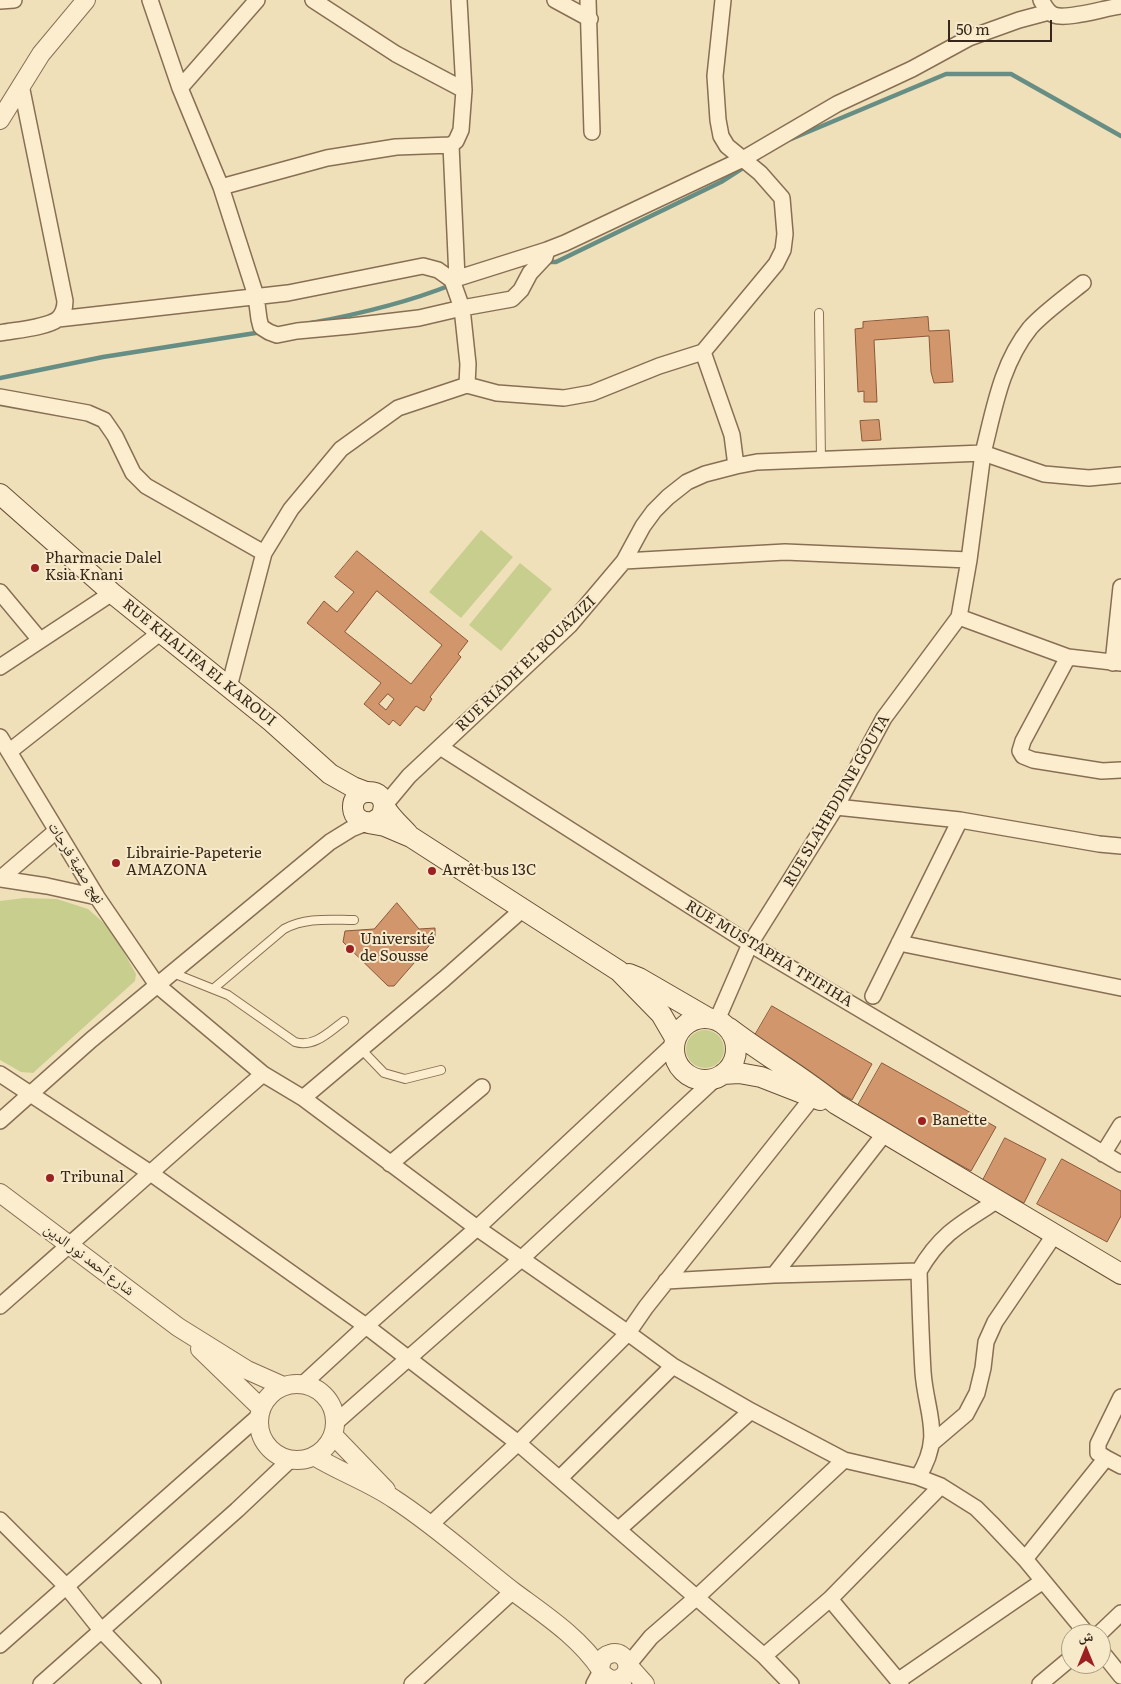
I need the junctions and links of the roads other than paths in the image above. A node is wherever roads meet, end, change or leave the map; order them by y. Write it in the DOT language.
graph roads {
  1 [pos="14,0"];
  2 [pos="86,0"];
  3 [pos="150,0"];
  4 [pos="257,0"];
  5 [pos="313,0"];
  6 [pos="459,0"];
  7 [pos="555,0"];
  8 [pos="588,0"];
  9 [pos="723,0"];
  10 [pos="0,1"];
  11 [pos="1045,6"];
  12 [pos="1121,6"];
  13 [pos="590,20"];
  14 [pos="21,85"];
  15 [pos="180,88"];
  16 [pos="464,90"];
  17 [pos="0,120"];
  18 [pos="592,132"];
  19 [pos="451,145"];
  20 [pos="743,159"];
  21 [pos="221,187"];
  22 [pos="547,250"];
  23 [pos="455,279"];
  24 [pos="1083,283"];
  25 [pos="256,296"];
  26 [pos="462,308"];
  27 [pos="819,313"];
  28 [pos="58,319"];
  29 [pos="0,333"];
  30 [pos="703,352"];
  31 [pos="467,384"];
  32 [pos="0,397"];
  33 [pos="983,453"];
  34 [pos="821,460"];
  35 [pos="736,466"];
  36 [pos="1119,471"];
  37 [pos="0,494"];
  38 [pos="264,553"];
  39 [pos="969,560"];
  40 [pos="624,561"];
  41 [pos="1121,587"];
  42 [pos="0,592"];
  43 [pos="112,593"];
  44 [pos="959,617"];
  45 [pos="161,632"];
  46 [pos="40,640"];
  47 [pos="1068,658"];
  48 [pos="1117,663"];
  49 [pos="0,667"];
  50 [pos="229,687"];
  51 [pos="0,737"];
  52 [pos="440,747"];
  53 [pos="10,751"];
  54 [pos="1121,770"];
  55 [pos="330,774"];
  56 [pos="374,796"];
  57 [pos="836,808"];
  58 [pos="362,819"];
  59 [pos="960,820"];
  60 [pos="56,831"];
  61 [pos="411,837"];
  62 [pos="1121,846"];
  63 [pos="0,879"];
  64 [pos="97,897"];
  65 [pos="523,909"];
  66 [pos="354,920"];
  67 [pos="899,943"];
  68 [pos="750,944"];
  69 [pos="619,971"];
  70 [pos="173,972"];
  71 [pos="158,985"];
  72 [pos="1121,988"];
  73 [pos="214,989"];
  74 [pos="873,996"];
  75 [pos="344,1021"];
  76 [pos="718,1022"];
  77 [pos="674,1041"];
  78 [pos="361,1049"];
  79 [pos="441,1070"];
  80 [pos="0,1074"];
  81 [pos="263,1074"];
  82 [pos="720,1076"];
  83 [pos="482,1087"];
  84 [pos="30,1093"];
  85 [pos="303,1098"];
  86 [pos="812,1098"];
  87 [pos="836,1104"];
  88 [pos="0,1121"];
  89 [pos="1121,1125"];
  90 [pos="885,1134"];
  91 [pos="1103,1154"];
  92 [pos="390,1164"];
  93 [pos="1121,1164"];
  94 [pos="149,1172"];
  95 [pos="0,1193"];
  96 [pos="998,1200"];
  97 [pos="477,1228"];
  98 [pos="1055,1234"];
  99 [pos="69,1246"];
  100 [pos="520,1259"];
  101 [pos="919,1271"];
  102 [pos="1121,1274"];
  103 [pos="774,1275"];
  104 [pos="666,1281"];
  105 [pos="0,1306"];
  106 [pos="366,1326"];
  107 [pos="178,1327"];
  108 [pos="628,1333"];
  109 [pos="408,1358"];
  110 [pos="673,1366"];
  111 [pos="303,1384"];
  112 [pos="283,1386"];
  113 [pos="1121,1397"];
  114 [pos="751,1411"];
  115 [pos="260,1412"];
  116 [pos="334,1429"];
  117 [pos="518,1443"];
  118 [pos="932,1443"];
  119 [pos="314,1456"];
  120 [pos="1106,1458"];
  121 [pos="292,1459"];
  122 [pos="844,1460"];
  123 [pos="1121,1466"];
  124 [pos="918,1476"];
  125 [pos="560,1478"];
  126 [pos="941,1486"];
  127 [pos="393,1498"];
  128 [pos="0,1520"];
  129 [pos="430,1525"];
  130 [pos="619,1529"];
  131 [pos="1025,1559"];
  132 [pos="1043,1581"];
  133 [pos="66,1586"];
  134 [pos="513,1591"];
  135 [pos="697,1597"];
  136 [pos="830,1599"];
  137 [pos="1121,1613"];
  138 [pos="1079,1624"];
  139 [pos="1109,1624"];
  140 [pos="101,1630"];
  141 [pos="566,1630"];
  142 [pos="0,1645"];
  143 [pos="764,1656"];
  144 [pos="620,1657"];
  145 [pos="1111,1664"];
  146 [pos="1061,1666"];
  147 [pos="1121,1676"];
  148 [pos="607,1679"];
  149 [pos="900,1682"];
  150 [pos="41,1684"];
  151 [pos="153,1684"];
  152 [pos="412,1684"];
  153 [pos="645,1684"];
  154 [pos="791,1684"];
  155 [pos="1040,1684"];
  1 -- 10 [label="street"];
  2 -- 14 [label="street"];
  3 -- 15 [label="street"];
  4 -- 15 [label="street"];
  5 -- 16 [label="street"];
  6 -- 16 [label="street"];
  7 -- 13 [label="street"];
  8 -- 13 [label="street"];
  9 -- 20 [label="street"];
  11 -- 12 [label="street"];
  11 -- 20 [label="street"];
  13 -- 18 [label="street"];
  14 -- 17 [label="street"];
  14 -- 28 [label="street"];
  15 -- 21 [label="street"];
  16 -- 19 [label="street"];
  19 -- 21 [label="street"];
  19 -- 23 [label="street"];
  20 -- 22 [label="street"];
  20 -- 30 [label="street"];
  21 -- 25 [label="street"];
  22 -- 23 [label="street"];
  22 -- 26 [label="street"];
  23 -- 25 [label="street"];
  23 -- 26 [label="street"];
  24 -- 33 [label="street"];
  25 -- 26 [label="street"];
  25 -- 28 [label="street"];
  26 -- 31 [label="street"];
  27 -- 34 [label="lane"];
  28 -- 29 [label="street"];
  30 -- 31 [label="street"];
  30 -- 35 [label="street"];
  31 -- 38 [label="street"];
  32 -- 38 [label="street"];
  33 -- 34 [label="street, RUE RIADH EL BOUAZIZI"];
  33 -- 36 [label="street"];
  33 -- 39 [label="street"];
  34 -- 35 [label="street, RUE RIADH EL BOUAZIZI"];
  35 -- 40 [label="street, RUE RIADH EL BOUAZIZI"];
  37 -- 43 [label="main road, RUE KHALIFA EL KAROUI"];
  38 -- 50 [label="street"];
  39 -- 40 [label="street"];
  39 -- 44 [label="street"];
  40 -- 52 [label="street, RUE RIADH EL BOUAZIZI"];
  41 -- 48 [label="street"];
  42 -- 46 [label="street"];
  43 -- 45 [label="main road, RUE KHALIFA EL KAROUI"];
  43 -- 46 [label="street"];
  44 -- 47 [label="street"];
  44 -- 57 [label="street, RUE SLAHEDDINE GOUTA"];
  45 -- 50 [label="main road, RUE KHALIFA EL KAROUI"];
  45 -- 53 [label="street"];
  46 -- 49 [label="street"];
  47 -- 48 [label="street"];
  47 -- 54 [label="street"];
  50 -- 55 [label="main road, RUE KHALIFA EL KAROUI"];
  51 -- 53 [label="street, نهج صفية فرحات"];
  52 -- 56 [label="street, RUE RIADH EL BOUAZIZI"];
  52 -- 68 [label="street, RUE MUSTAPHA TFIFIHA"];
  53 -- 60 [label="street, نهج صفية فرحات"];
  55 -- 56 [label="main road, RUE KHALIFA EL KAROUI"];
  55 -- 58 [label="main road, RUE KHALIFA EL KAROUI"];
  56 -- 58 [label="main road"];
  56 -- 58 [label="main road"];
  56 -- 61 [label="main road, RUE KHALIFA EL KAROUI"];
  57 -- 59 [label="street"];
  57 -- 68 [label="street, RUE SLAHEDDINE GOUTA"];
  58 -- 61 [label="main road, RUE KHALIFA EL KAROUI"];
  58 -- 70 [label="street"];
  59 -- 62 [label="street"];
  59 -- 67 [label="street"];
  60 -- 63 [label="street"];
  60 -- 64 [label="street, نهج صفية فرحات"];
  61 -- 65 [label="main road, RUE KHALIFA EL KAROUI"];
  63 -- 64 [label="street"];
  64 -- 71 [label="street, نهج صفية فرحات"];
  65 -- 69 [label="main road, RUE KHALIFA EL KAROUI"];
  65 -- 78 [label="street"];
  66 -- 73 [label="lane"];
  67 -- 72 [label="street"];
  67 -- 74 [label="street"];
  68 -- 76 [label="street, RUE SLAHEDDINE GOUTA"];
  68 -- 91 [label="street, RUE MUSTAPHA TFIFIHA"];
  69 -- 76 [label="main road, RUE KHALIFA EL KAROUI"];
  69 -- 77 [label="main road, RUE KHALIFA EL KAROUI"];
  70 -- 71 [label="street"];
  70 -- 73 [label="lane"];
  71 -- 81 [label="street, نهج صفية فرحات"];
  71 -- 84 [label="street"];
  73 -- 75 [label="lane"];
  76 -- 77 [label="main road"];
  76 -- 82 [label="main road"];
  76 -- 87 [label="main road, RUE KHALIFA EL KAROUI"];
  77 -- 82 [label="main road"];
  77 -- 97 [label="street"];
  78 -- 79 [label="lane"];
  78 -- 85 [label="street"];
  80 -- 84 [label="street"];
  81 -- 85 [label="street, نهج صفية فرحات"];
  81 -- 94 [label="street"];
  82 -- 86 [label="main road"];
  82 -- 100 [label="street"];
  83 -- 92 [label="street"];
  84 -- 88 [label="street"];
  84 -- 94 [label="street"];
  85 -- 92 [label="street, نهج صفية فرحات"];
  86 -- 87 [label="main road"];
  86 -- 104 [label="street"];
  87 -- 90 [label="main road"];
  89 -- 91 [label="street"];
  90 -- 96 [label="main road"];
  90 -- 103 [label="street"];
  91 -- 93 [label="street, RUE MUSTAPHA TFIFIHA"];
  92 -- 97 [label="street, نهج صفية فرحات"];
  94 -- 99 [label="street"];
  94 -- 106 [label="street"];
  95 -- 99 [label="street, شارع أحمد نور الدين"];
  96 -- 98 [label="main road"];
  96 -- 101 [label="street"];
  97 -- 100 [label="street, نهج صفية فرحات"];
  97 -- 106 [label="street"];
  98 -- 102 [label="main road"];
  98 -- 118 [label="street"];
  99 -- 105 [label="street"];
  99 -- 107 [label="street, شارع أحمد نور الدين"];
  100 -- 108 [label="street, نهج صفية فرحات"];
  100 -- 109 [label="street"];
  101 -- 103 [label="street"];
  101 -- 118 [label="street"];
  103 -- 104 [label="street"];
  104 -- 108 [label="street"];
  106 -- 109 [label="street"];
  106 -- 111 [label="street"];
  107 -- 112 [label="street"];
  107 -- 115 [label="street"];
  108 -- 110 [label="street, نهج صفية فرحات"];
  108 -- 117 [label="street"];
  109 -- 116 [label="street"];
  109 -- 117 [label="street"];
  110 -- 114 [label="street, نهج صفية فرحات"];
  110 -- 125 [label="street"];
  111 -- 112 [label="street"];
  111 -- 116 [label="street"];
  112 -- 115 [label="street"];
  113 -- 120 [label="street"];
  114 -- 122 [label="street, نهج صفية فرحات"];
  114 -- 130 [label="street"];
  115 -- 121 [label="street"];
  115 -- 133 [label="street"];
  116 -- 119 [label="street"];
  116 -- 127 [label="street"];
  117 -- 125 [label="street"];
  117 -- 129 [label="street"];
  118 -- 124 [label="street"];
  119 -- 121 [label="street"];
  119 -- 127 [label="street"];
  120 -- 123 [label="street"];
  120 -- 131 [label="street"];
  121 -- 140 [label="street"];
  122 -- 124 [label="street, نهج صفية فرحات"];
  122 -- 135 [label="street"];
  124 -- 126 [label="street, نهج صفية فرحات"];
  125 -- 130 [label="street"];
  126 -- 131 [label="street, نهج صفية فرحات"];
  126 -- 136 [label="street"];
  127 -- 129 [label="street"];
  128 -- 133 [label="street"];
  129 -- 134 [label="street"];
  130 -- 135 [label="street"];
  131 -- 132 [label="street, نهج صفية فرحات"];
  132 -- 138 [label="street, نهج صفية فرحات"];
  132 -- 149 [label="street"];
  133 -- 140 [label="street"];
  133 -- 142 [label="street"];
  134 -- 141 [label="street"];
  134 -- 152 [label="street"];
  135 -- 143 [label="street"];
  135 -- 144 [label="street"];
  136 -- 143 [label="street"];
  136 -- 149 [label="street"];
  137 -- 139 [label="street"];
  140 -- 150 [label="street"];
  140 -- 151 [label="street"];
  141 -- 144 [label="street"];
  141 -- 148 [label="street"];
  143 -- 154 [label="street"];
  144 -- 148 [label="street"];
  144 -- 148 [label="street"];
  144 -- 153 [label="street"];
  145 -- 147 [label="street"];
  146 -- 155 [label="street"];
}
